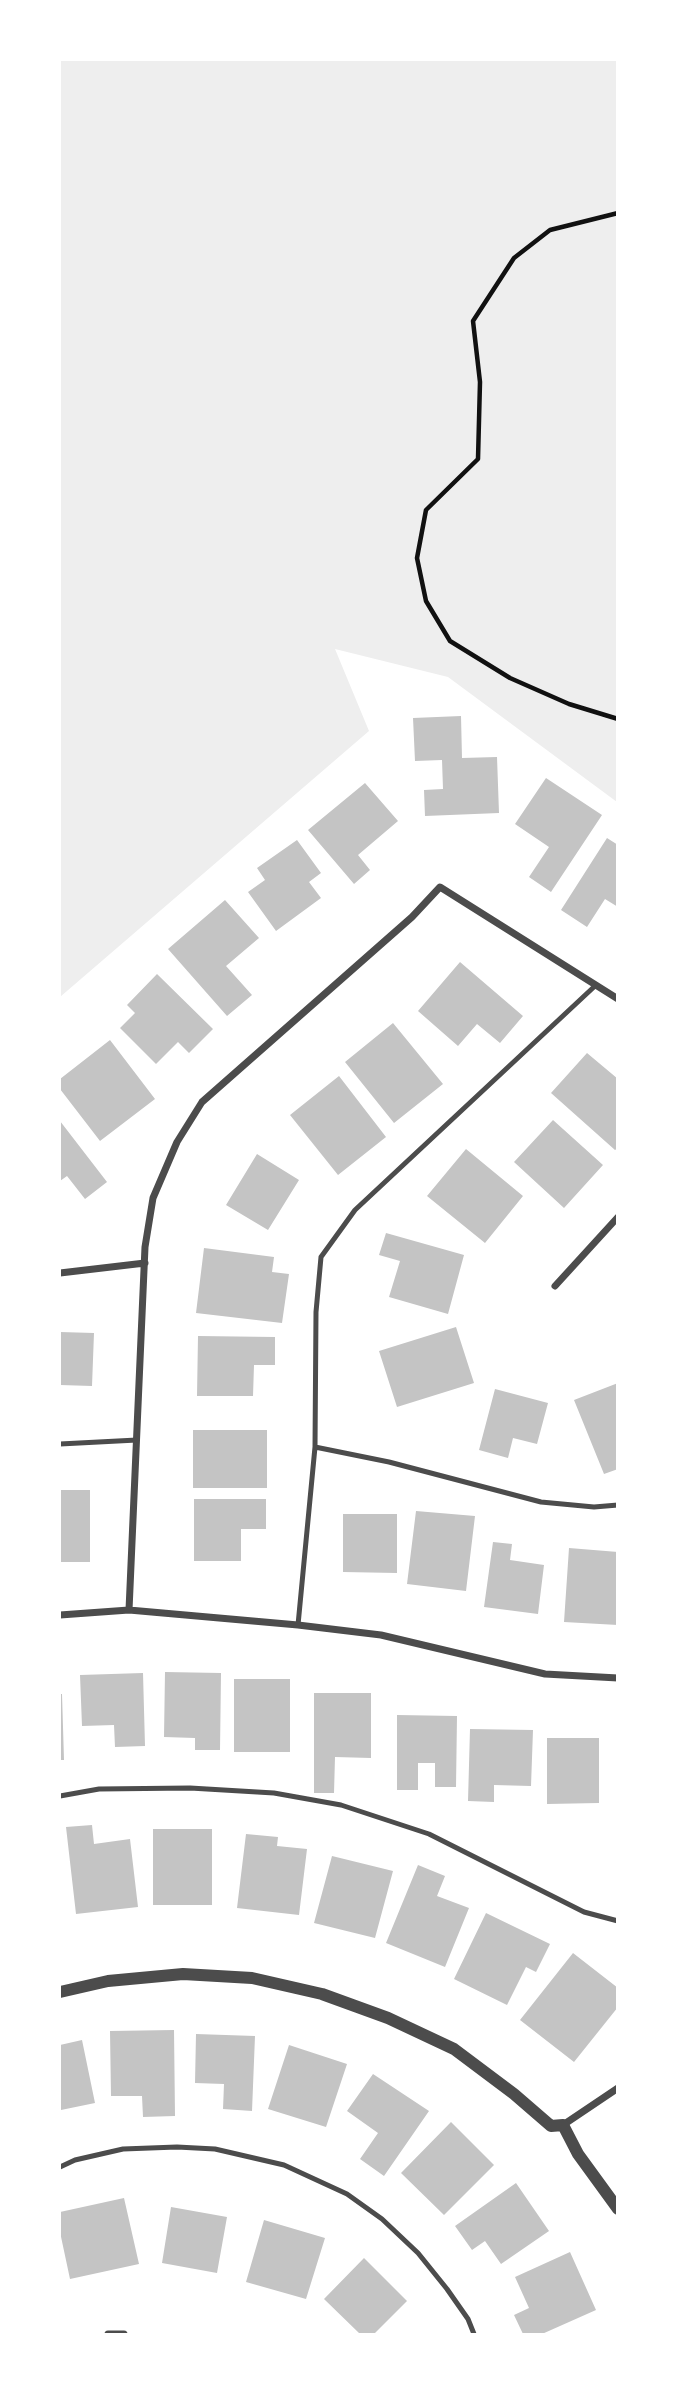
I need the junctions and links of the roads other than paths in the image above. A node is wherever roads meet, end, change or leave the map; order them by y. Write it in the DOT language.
graph roads {
  1 [pos="596,985"];
  2 [pos="618,999"];
  3 [pos="618,1217"];
  4 [pos="145,1263"];
  5 [pos="60,1273"];
  6 [pos="555,1286"];
  7 [pos="137,1440"];
  8 [pos="60,1444"];
  9 [pos="315,1447"];
  10 [pos="618,1505"];
  11 [pos="129,1610"];
  12 [pos="60,1615"];
  13 [pos="298,1625"];
  14 [pos="618,1678"];
  15 [pos="60,1796"];
  16 [pos="618,1921"];
  17 [pos="60,1992"];
  18 [pos="618,2088"];
  19 [pos="563,2125"];
  20 [pos="60,2167"];
  21 [pos="618,2209"];
  22 [pos="108,2334"];
  23 [pos="124,2334"];
  24 [pos="474,2334"];
  1 -- 2 [label="street"];
  1 -- 4 [label="street"];
  1 -- 9 [label="lane"];
  3 -- 6 [label="street"];
  4 -- 5 [label="street"];
  4 -- 7 [label="street"];
  7 -- 8 [label="lane"];
  7 -- 11 [label="street"];
  9 -- 10 [label="lane"];
  9 -- 13 [label="lane"];
  11 -- 12 [label="street"];
  11 -- 13 [label="street"];
  13 -- 14 [label="street"];
  15 -- 16 [label="lane"];
  17 -- 19 [label="street"];
  18 -- 19 [label="street"];
  19 -- 21 [label="street"];
  20 -- 24 [label="lane"];
  22 -- 23 [label="street"];
}
